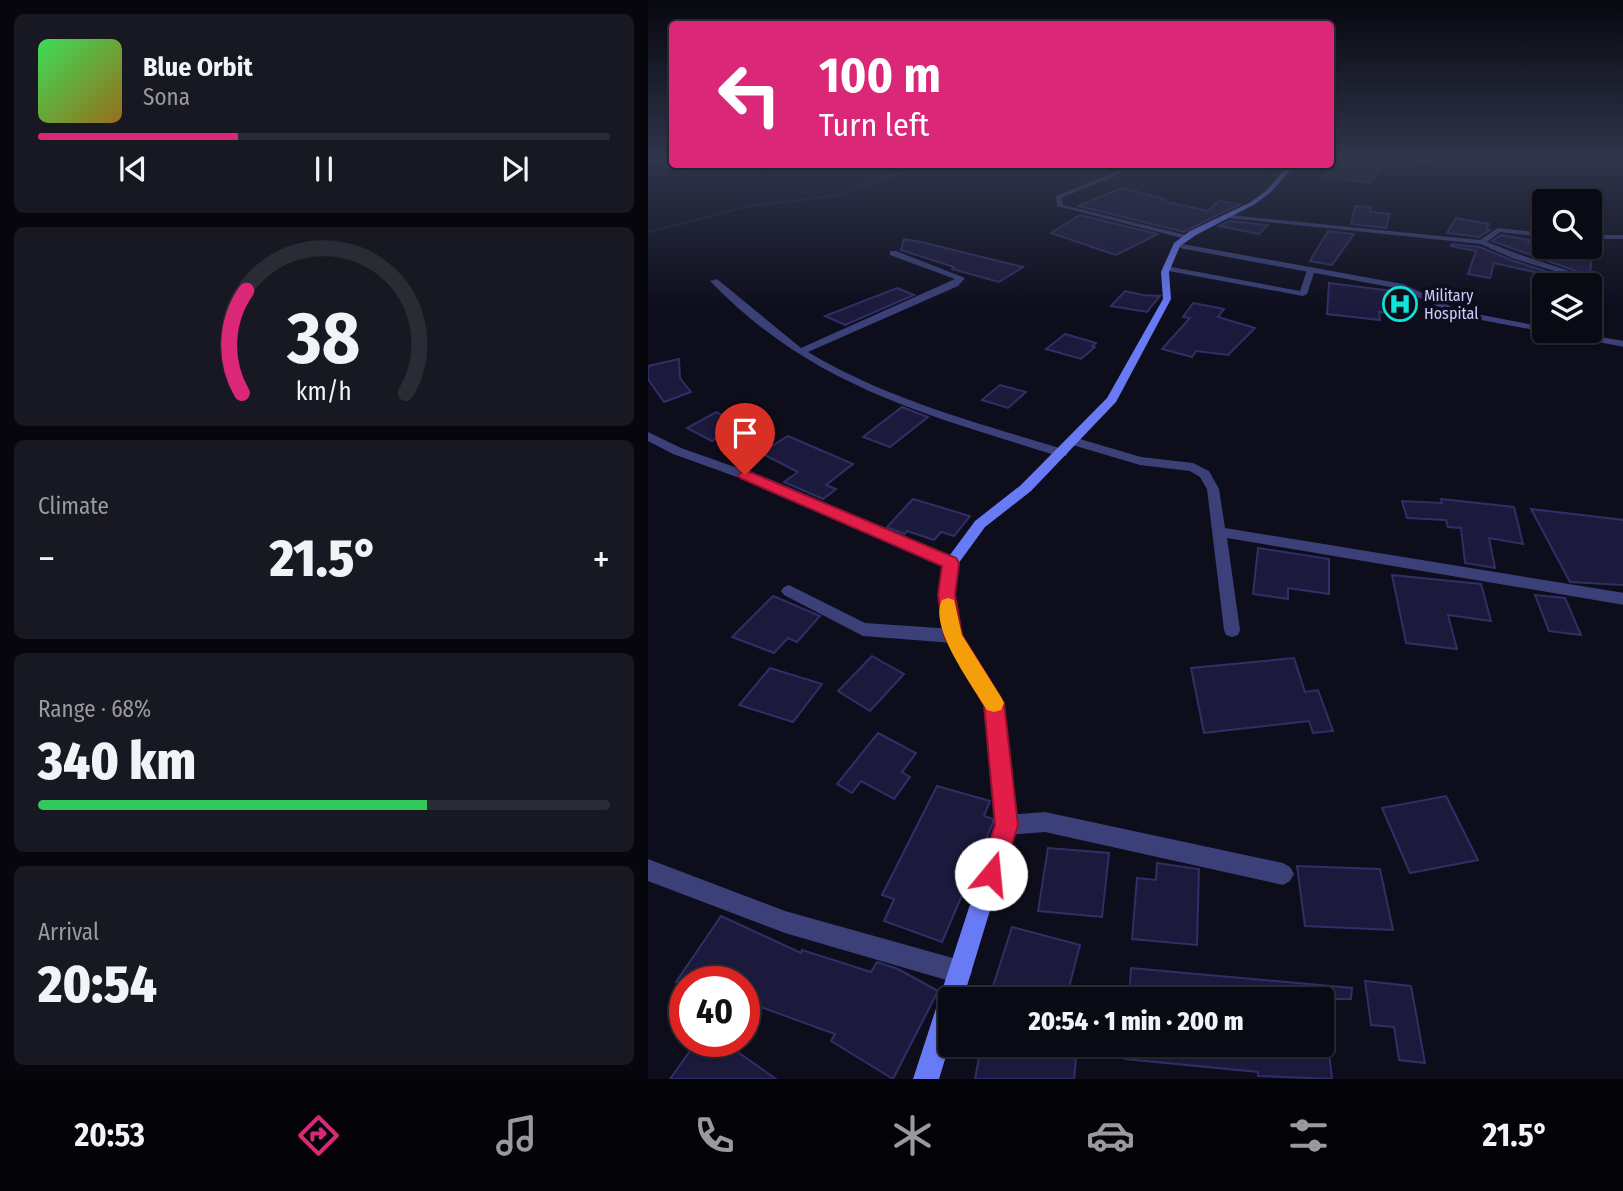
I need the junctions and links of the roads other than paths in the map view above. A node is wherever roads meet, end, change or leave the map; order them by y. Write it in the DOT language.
graph roads {
  1 [pos="1072,209"];
  2 [pos="1240,209"];
  3 [pos="1230,216"];
  4 [pos="1532,234"];
  5 [pos="1602,237"];
  6 [pos="1623,237"];
  7 [pos="1182,241"];
  8 [pos="1482,242"];
  9 [pos="893,253"];
  10 [pos="1166,268"];
  11 [pos="1311,270"];
  12 [pos="1571,273"];
  13 [pos="714,281"];
  14 [pos="1532,327"];
  15 [pos="1602,340"];
  16 [pos="1623,344"];
  17 [pos="800,352"];
  18 [pos="648,436"];
  19 [pos="1073,441"];
  20 [pos="1062,453"];
  21 [pos="1219,531"];
  22 [pos="951,563"];
  23 [pos="789,591"];
  24 [pos="1623,598"];
  25 [pos="1232,630"];
  26 [pos="953,636"];
  27 [pos="1006,825"];
  28 [pos="648,870"];
  29 [pos="1283,874"];
  30 [pos="960,972"];
  31 [pos="955,987"];
  32 [pos="938,1041"];
  33 [pos="926,1079"];
  1 -- 7 [label="street"];
  2 -- 3 [label="street"];
  3 -- 7 [label="street"];
  3 -- 8 [label="street"];
  4 -- 8 [label="street"];
  5 -- 6 [label="street"];
  7 -- 10 [label="street"];
  7 -- 11 [label="street"];
  8 -- 12 [label="street"];
  9 -- 17 [label="street"];
  10 -- 11 [label="lane"];
  10 -- 19 [label="street"];
  11 -- 14 [label="street"];
  13 -- 17 [label="street"];
  15 -- 16 [label="street"];
  17 -- 20 [label="street"];
  18 -- 22 [label="street"];
  19 -- 20 [label="street"];
  19 -- 21 [label="street"];
  20 -- 22 [label="street"];
  21 -- 24 [label="street"];
  21 -- 25 [label="street"];
  22 -- 26 [label="street"];
  23 -- 26 [label="street"];
  26 -- 27 [label="street"];
  27 -- 29 [label="street"];
  27 -- 30 [label="street"];
  28 -- 30 [label="street"];
  30 -- 31 [label="street"];
  32 -- 33 [label="street"];
}
